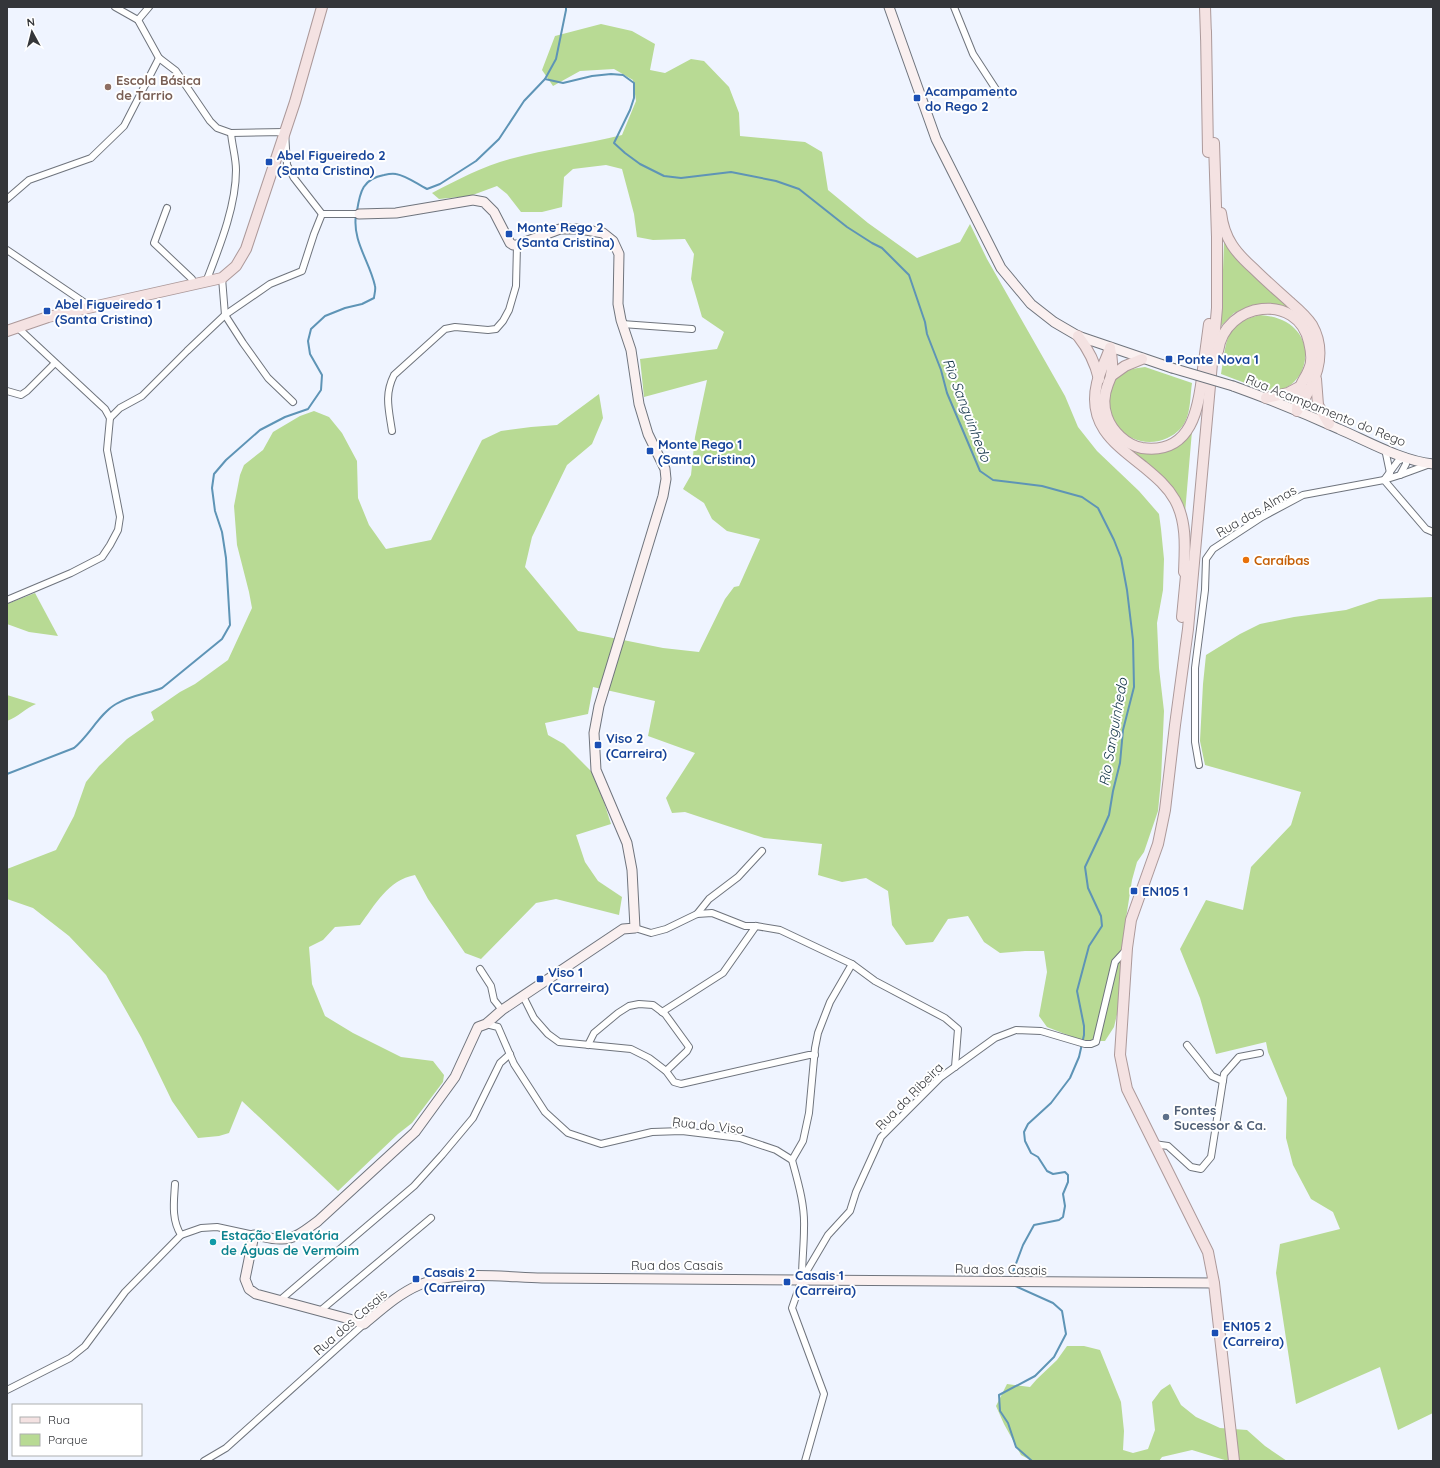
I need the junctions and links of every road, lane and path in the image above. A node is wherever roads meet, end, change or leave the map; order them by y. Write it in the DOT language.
graph roads {
  1 [pos="115,7"];
  2 [pos="149,7"];
  3 [pos="322,7"];
  4 [pos="889,7"];
  5 [pos="954,7"];
  6 [pos="1205,7"];
  7 [pos="138,20"];
  8 [pos="1206,32"];
  9 [pos="158,58"];
  10 [pos="999,94"];
  11 [pos="285,132"];
  12 [pos="231,133"];
  13 [pos="1214,142"];
  14 [pos="7,199"];
  15 [pos="167,208"];
  16 [pos="322,214"];
  17 [pos="355,214"];
  18 [pos="518,245"];
  19 [pos="7,250"];
  20 [pos="222,278"];
  21 [pos="206,282"];
  22 [pos="193,285"];
  23 [pos="91,307"];
  24 [pos="225,315"];
  25 [pos="622,324"];
  26 [pos="17,327"];
  27 [pos="692,329"];
  28 [pos="7,331"];
  29 [pos="1078,336"];
  30 [pos="1110,348"];
  31 [pos="1142,358"];
  32 [pos="55,363"];
  33 [pos="1316,375"];
  34 [pos="1111,376"];
  35 [pos="1099,379"];
  36 [pos="1301,386"];
  37 [pos="1201,390"];
  38 [pos="7,391"];
  39 [pos="1266,398"];
  40 [pos="293,402"];
  41 [pos="1208,410"];
  42 [pos="1297,411"];
  43 [pos="110,418"];
  44 [pos="1329,424"];
  45 [pos="392,431"];
  46 [pos="1385,450"];
  47 [pos="1406,458"];
  48 [pos="1432,464"];
  49 [pos="1390,474"];
  50 [pos="1400,475"];
  51 [pos="1384,480"];
  52 [pos="1433,532"];
  53 [pos="7,600"];
  54 [pos="1184,600"];
  55 [pos="1175,725"];
  56 [pos="1199,765"];
  57 [pos="762,851"];
  58 [pos="697,914"];
  59 [pos="756,926"];
  60 [pos="635,928"];
  61 [pos="1127,948"];
  62 [pos="852,964"];
  63 [pos="480,970"];
  64 [pos="523,996"];
  65 [pos="502,1010"];
  66 [pos="662,1012"];
  67 [pos="486,1024"];
  68 [pos="588,1045"];
  69 [pos="1187,1045"];
  70 [pos="1260,1053"];
  71 [pos="510,1054"];
  72 [pos="815,1055"];
  73 [pos="955,1067"];
  74 [pos="666,1070"];
  75 [pos="1223,1081"];
  76 [pos="1154,1144"];
  77 [pos="792,1160"];
  78 [pos="175,1184"];
  79 [pos="431,1218"];
  80 [pos="181,1235"];
  81 [pos="254,1235"];
  82 [pos="802,1279"];
  83 [pos="1214,1283"];
  84 [pos="279,1301"];
  85 [pos="320,1311"];
  86 [pos="364,1324"];
  87 [pos="7,1390"];
  88 [pos="204,1461"];
  89 [pos="805,1461"];
  90 [pos="1234,1461"];
  1 -- 7 [label="street"];
  2 -- 7 [label="street"];
  3 -- 11 [label="main road"];
  4 -- 29 [label="street, Rua Acampamento do Rego"];
  5 -- 10 [label="street"];
  6 -- 8 [label="main road"];
  7 -- 9 [label="street"];
  8 -- 13 [label="main road"];
  8 -- 37 [label="main road"];
  9 -- 12 [label="street"];
  9 -- 14 [label="street"];
  11 -- 12 [label="street"];
  11 -- 16 [label="street"];
  11 -- 20 [label="main road"];
  12 -- 21 [label="street"];
  13 -- 33 [label="main road"];
  13 -- 41 [label="main road"];
  15 -- 22 [label="street"];
  16 -- 17 [label="street"];
  16 -- 24 [label="street"];
  17 -- 18 [label="street"];
  18 -- 25 [label="street"];
  18 -- 45 [label="street"];
  19 -- 23 [label="street"];
  20 -- 21 [label="main road"];
  20 -- 24 [label="street"];
  21 -- 22 [label="main road"];
  22 -- 23 [label="main road"];
  23 -- 26 [label="main road"];
  24 -- 40 [label="street"];
  24 -- 43 [label="street"];
  25 -- 27 [label="street"];
  25 -- 60 [label="street"];
  26 -- 28 [label="main road"];
  26 -- 32 [label="street"];
  29 -- 30 [label="street, Rua Acampamento do Rego"];
  29 -- 35 [label="main road"];
  30 -- 31 [label="street, Rua Acampamento do Rego"];
  30 -- 34 [label="main road"];
  30 -- 35 [label="main road"];
  31 -- 34 [label="main road"];
  31 -- 39 [label="street, Rua Acampamento do Rego, bridge"];
  32 -- 38 [label="street"];
  32 -- 43 [label="street"];
  33 -- 42 [label="main road"];
  33 -- 44 [label="main road"];
  34 -- 37 [label="main road"];
  35 -- 54 [label="main road"];
  36 -- 39 [label="main road"];
  36 -- 41 [label="main road"];
  36 -- 42 [label="main road"];
  37 -- 54 [label="main road"];
  39 -- 42 [label="street, Rua Acampamento do Rego"];
  41 -- 55 [label="main road"];
  42 -- 44 [label="street, Rua Acampamento do Rego"];
  43 -- 53 [label="street"];
  44 -- 46 [label="street, Rua Acampamento do Rego"];
  46 -- 47 [label="street, Rua Acampamento do Rego"];
  46 -- 49 [label="street"];
  47 -- 48 [label="street, Rua Acampamento do Rego"];
  47 -- 49 [label="street"];
  47 -- 50 [label="street"];
  48 -- 50 [label="street, Rua das Almas"];
  49 -- 51 [label="street"];
  50 -- 51 [label="street, Rua das Almas"];
  51 -- 52 [label="street"];
  51 -- 56 [label="street, Rua das Almas"];
  54 -- 55 [label="main road"];
  55 -- 61 [label="main road"];
  57 -- 58 [label="street"];
  58 -- 59 [label="street"];
  58 -- 60 [label="street"];
  59 -- 62 [label="street"];
  59 -- 66 [label="street"];
  60 -- 64 [label="street"];
  61 -- 73 [label="street, Rua da Ribeira"];
  61 -- 76 [label="main road"];
  62 -- 72 [label="street"];
  62 -- 73 [label="street"];
  63 -- 65 [label="street"];
  64 -- 65 [label="street"];
  64 -- 68 [label="street"];
  65 -- 67 [label="street"];
  66 -- 68 [label="street"];
  66 -- 74 [label="street"];
  67 -- 71 [label="street, Rua do Viso"];
  67 -- 81 [label="street"];
  68 -- 74 [label="street"];
  69 -- 75 [label="street"];
  70 -- 75 [label="street"];
  71 -- 77 [label="street, Rua do Viso"];
  71 -- 84 [label="street"];
  72 -- 74 [label="street"];
  72 -- 77 [label="street"];
  73 -- 82 [label="street, Rua da Ribeira"];
  75 -- 76 [label="street"];
  76 -- 83 [label="main road"];
  77 -- 82 [label="street"];
  78 -- 80 [label="street"];
  79 -- 85 [label="street"];
  80 -- 81 [label="street"];
  80 -- 87 [label="street"];
  81 -- 84 [label="street"];
  82 -- 83 [label="street, Rua dos Casais"];
  82 -- 86 [label="street, Rua dos Casais"];
  82 -- 89 [label="street"];
  83 -- 90 [label="main road"];
  84 -- 85 [label="street"];
  85 -- 86 [label="street"];
  86 -- 88 [label="street, Rua dos Casais"];
}
